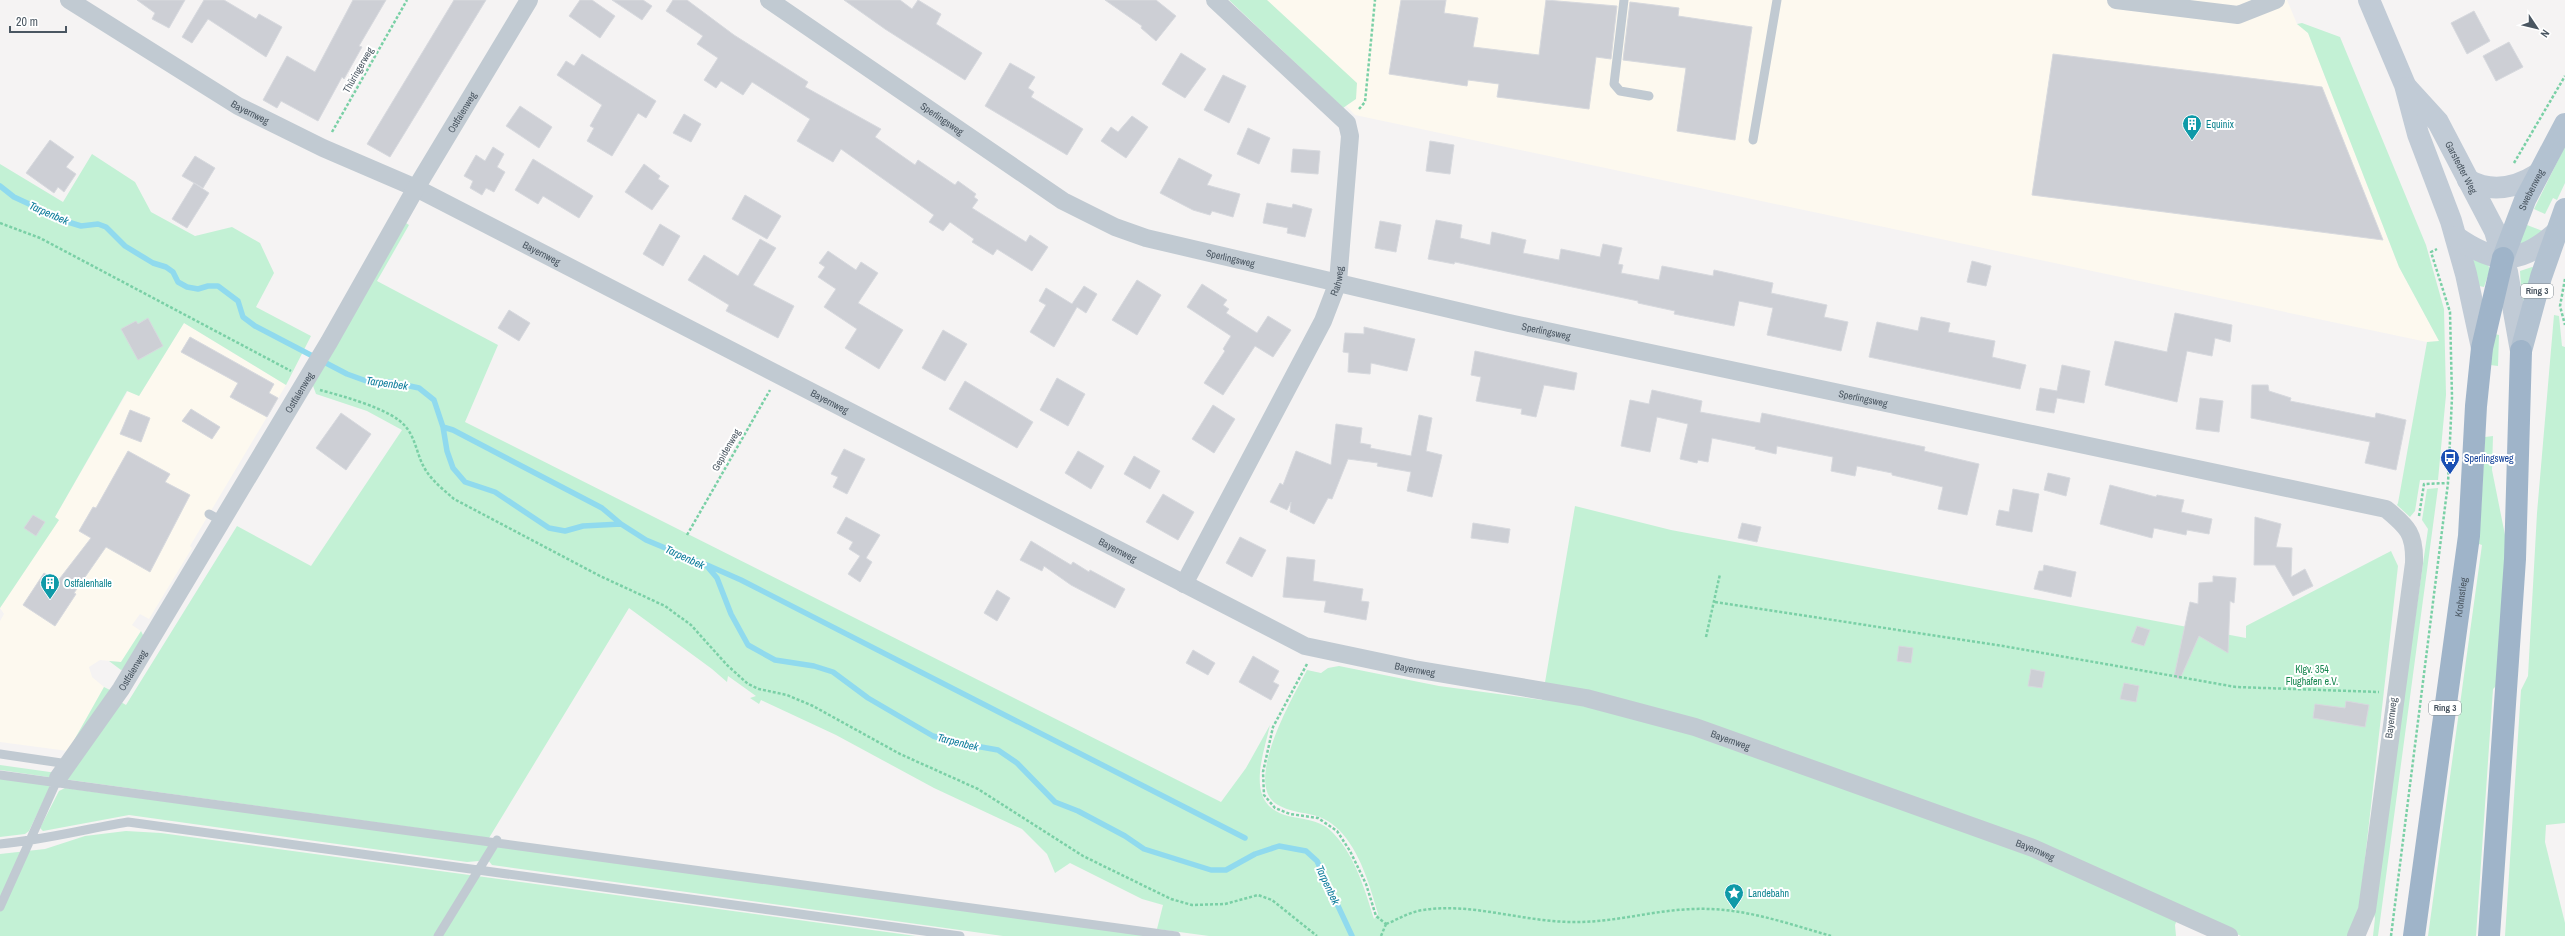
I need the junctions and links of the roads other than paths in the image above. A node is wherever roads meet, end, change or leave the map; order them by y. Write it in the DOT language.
graph roads {
  1 [pos="69,0"];
  2 [pos="529,0"];
  3 [pos="769,0"];
  4 [pos="1215,0"];
  5 [pos="1624,0"];
  6 [pos="1777,0"];
  7 [pos="2116,0"];
  8 [pos="2276,0"];
  9 [pos="2369,0"];
  10 [pos="2405,85"];
  11 [pos="1649,96"];
  12 [pos="2565,124"];
  13 [pos="1753,140"];
  14 [pos="2538,174"];
  15 [pos="2468,180"];
  16 [pos="416,188"];
  17 [pos="2565,209"];
  18 [pos="2557,232"];
  19 [pos="2456,238"];
  20 [pos="2503,258"];
  21 [pos="1338,282"];
  22 [pos="2482,348"];
  23 [pos="2521,351"];
  24 [pos="2386,509"];
  25 [pos="1184,584"];
  26 [pos="0,754"];
  27 [pos="0,775"];
  28 [pos="61,775"];
  29 [pos="496,841"];
  30 [pos="30,842"];
  31 [pos="0,844"];
  32 [pos="479,869"];
  33 [pos="0,907"];
  34 [pos="438,936"];
  35 [pos="960,936"];
  36 [pos="1176,936"];
  37 [pos="2229,936"];
  38 [pos="2356,936"];
  39 [pos="2414,936"];
  40 [pos="2489,936"];
  1 -- 16 [label="street, Bayernweg"];
  2 -- 16 [label="street, Ostfalenweg"];
  3 -- 21 [label="street, Sperlingsweg"];
  4 -- 21 [label="street, Rahweg"];
  5 -- 11 [label="lane"];
  6 -- 13 [label="lane"];
  7 -- 8 [label="street"];
  9 -- 10 [label="main road, Garstedter Weg"];
  10 -- 15 [label="main road, Garstedter Weg"];
  10 -- 19 [label="main road, Garstedter Weg"];
  12 -- 14 [label="main road, Swebenweg / Ring 3"];
  14 -- 15 [label="main road"];
  14 -- 20 [label="main road, Swebenweg / Ring 3"];
  15 -- 20 [label="main road, Garstedter Weg"];
  16 -- 25 [label="street, Bayernweg"];
  16 -- 28 [label="street, Ostfalenweg"];
  17 -- 18 [label="main road, Ring 3"];
  18 -- 20 [label="main road"];
  18 -- 23 [label="main road, Ring 3"];
  19 -- 20 [label="main road"];
  19 -- 22 [label="main road, Garstedter Weg"];
  20 -- 22 [label="highway, Krohnstieg / Ring 3"];
  20 -- 23 [label="main road, Garstedter Weg"];
  21 -- 24 [label="street, Sperlingsweg"];
  21 -- 25 [label="street, Rahweg"];
  22 -- 39 [label="highway, Krohnstieg / Ring 3"];
  23 -- 40 [label="highway, Ring 3"];
  24 -- 38 [label="street, Bayernweg"];
  25 -- 37 [label="street, Bayernweg"];
  26 -- 28 [label="lane"];
  27 -- 28 [label="lane"];
  28 -- 29 [label="lane"];
  28 -- 30 [label="lane"];
  29 -- 32 [label="lane"];
  29 -- 36 [label="lane"];
  30 -- 31 [label="lane"];
  30 -- 32 [label="lane"];
  30 -- 33 [label="lane"];
  32 -- 34 [label="lane"];
  32 -- 35 [label="lane"];
}
